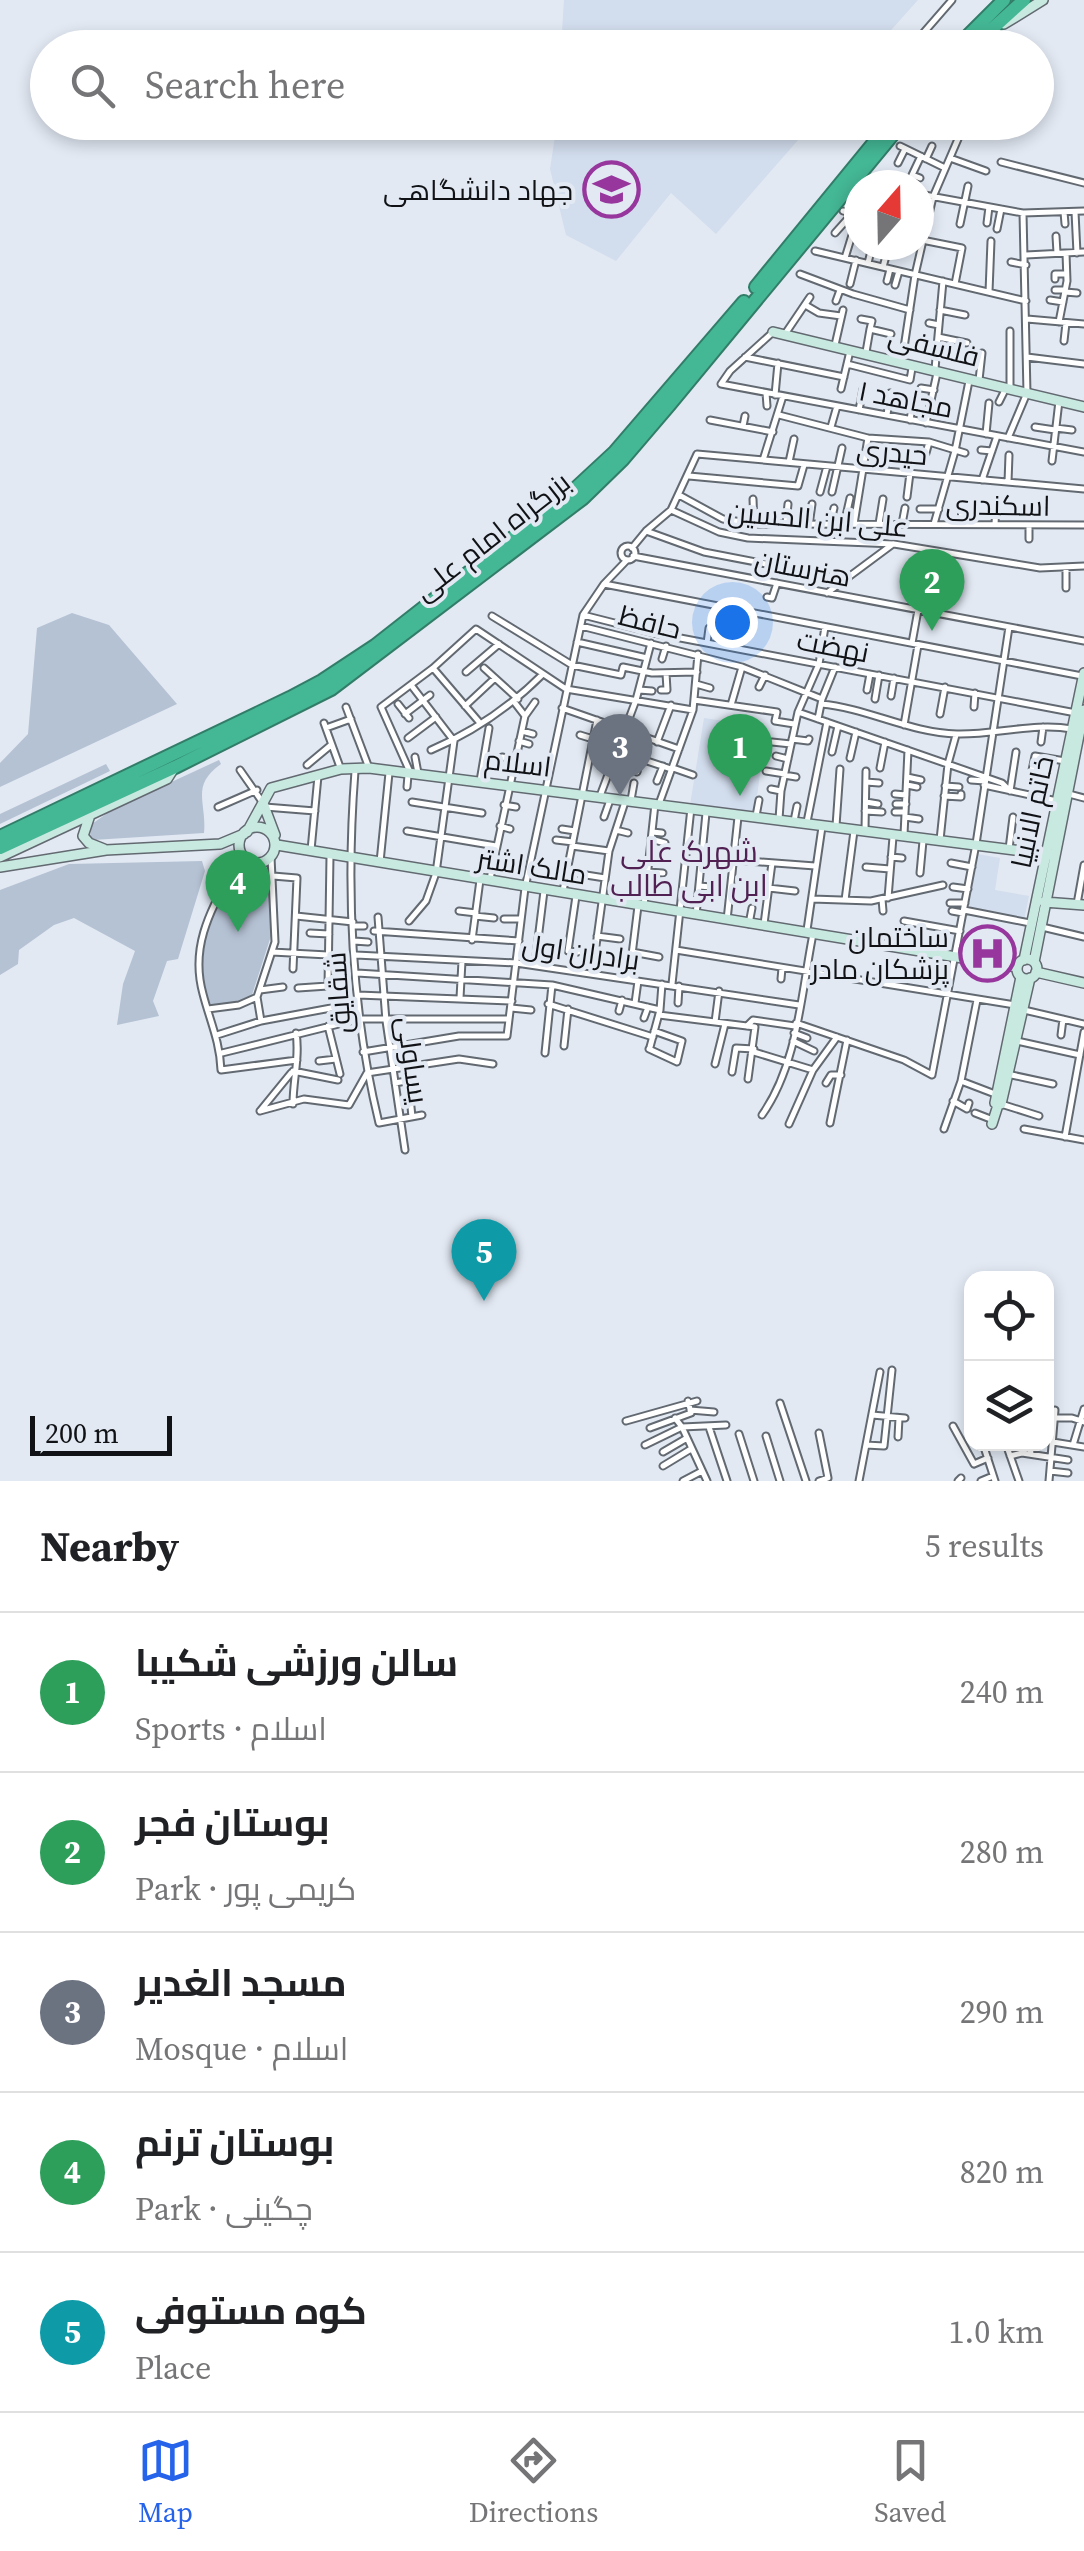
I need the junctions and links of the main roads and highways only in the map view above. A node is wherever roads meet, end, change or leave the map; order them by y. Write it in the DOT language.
graph roads {
  1 [pos="1004,0"];
  2 [pos="1024,0"];
  3 [pos="974,30"];
  4 [pos="991,30"];
  5 [pos="876,140"];
  6 [pos="888,140"];
  7 [pos="0,838"];
  8 [pos="0,848"];
  1 -- 3 [label="highway"];
  2 -- 4 [label="highway"];
  5 -- 7 [label="highway, بزرگراه امام علی"];
  6 -- 8 [label="highway, بزرگراه امام علی"];
}
